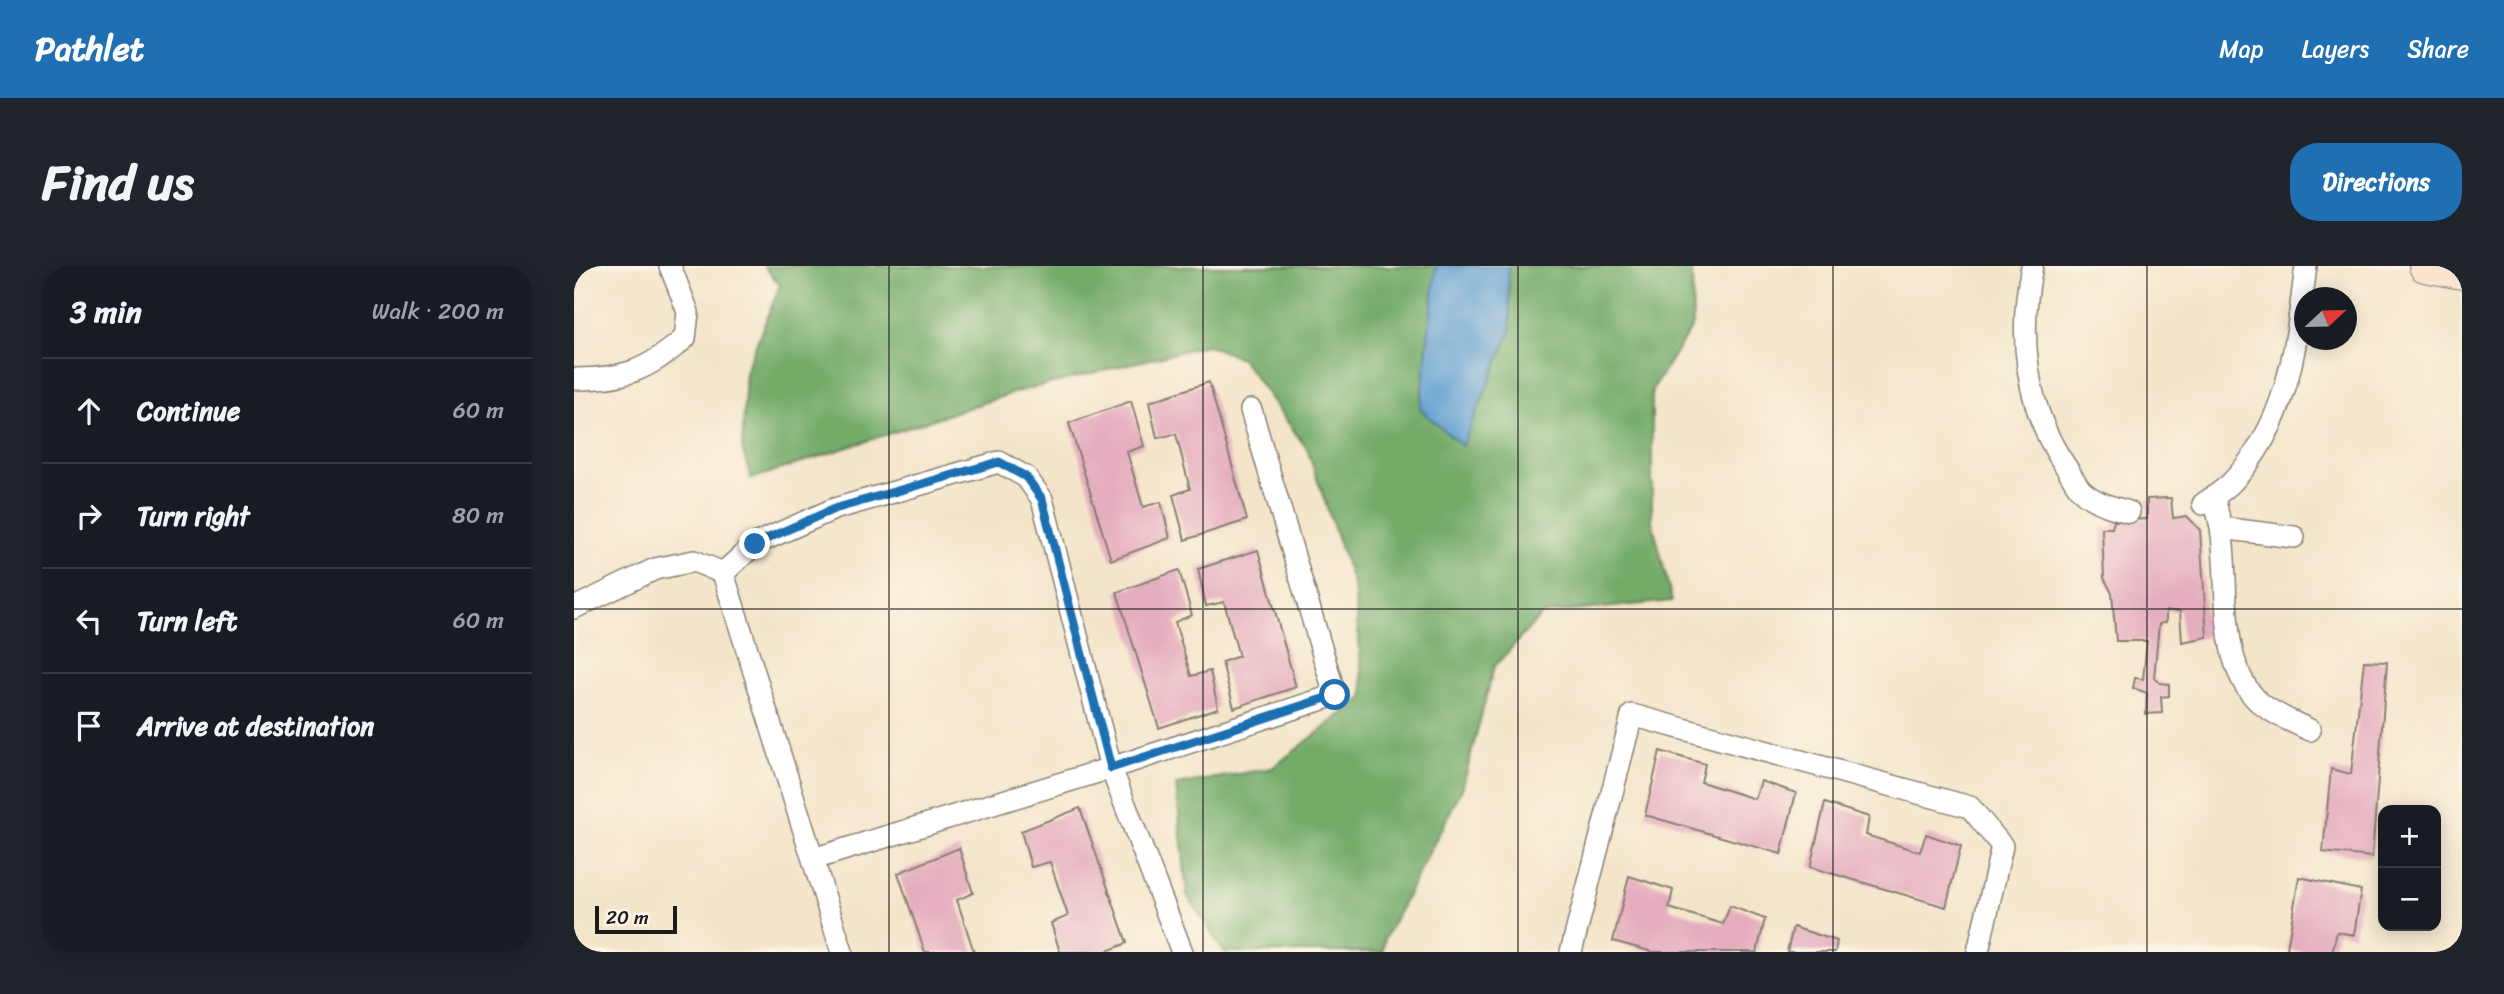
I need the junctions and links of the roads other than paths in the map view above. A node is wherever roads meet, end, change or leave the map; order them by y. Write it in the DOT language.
graph roads {
  1 [pos="670,266"];
  2 [pos="2032,266"];
  3 [pos="2306,266"];
  4 [pos="2425,266"];
  5 [pos="2462,273"];
  6 [pos="574,379"];
  7 [pos="1251,410"];
  8 [pos="2129,512"];
  9 [pos="2221,528"];
  10 [pos="2294,537"];
  11 [pos="723,573"];
  12 [pos="574,608"];
  13 [pos="2311,730"];
  14 [pos="1111,768"];
  15 [pos="813,859"];
  16 [pos="842,952"];
  17 [pos="1182,952"];
  18 [pos="1571,952"];
  19 [pos="1978,952"];
  1 -- 6 [label="street"];
  2 -- 8 [label="street"];
  3 -- 9 [label="street"];
  4 -- 5 [label="street"];
  7 -- 14 [label="street"];
  9 -- 10 [label="street"];
  9 -- 13 [label="street"];
  11 -- 12 [label="street"];
  11 -- 14 [label="street"];
  11 -- 15 [label="street"];
  14 -- 15 [label="street"];
  14 -- 17 [label="street"];
  15 -- 16 [label="street"];
  18 -- 19 [label="street"];
}
